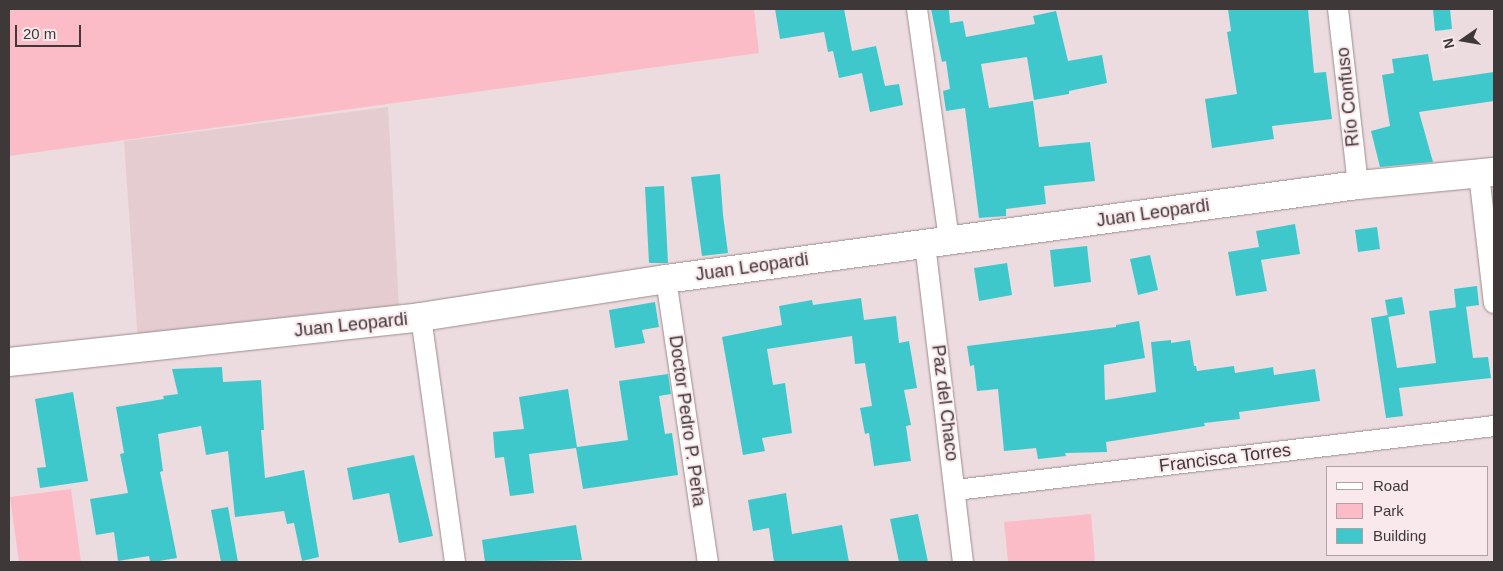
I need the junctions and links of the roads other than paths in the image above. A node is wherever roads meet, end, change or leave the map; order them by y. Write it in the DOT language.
graph roads {
  1 [pos="917,9"];
  2 [pos="1338,9"];
  3 [pos="1487,173"];
  4 [pos="1358,185"];
  5 [pos="937,243"];
  6 [pos="666,279"];
  7 [pos="1494,302"];
  8 [pos="421,317"];
  9 [pos="9,362"];
  10 [pos="1494,426"];
  11 [pos="956,490"];
  12 [pos="450,562"];
  13 [pos="708,562"];
  14 [pos="963,562"];
  1 -- 5 [label="street, Paz del Chaco"];
  2 -- 4 [label="street, Río Confuso"];
  3 -- 4 [label="main road, Juan Leopardi"];
  3 -- 7 [label="street"];
  4 -- 5 [label="main road, Juan Leopardi"];
  5 -- 6 [label="main road, Juan Leopardi"];
  5 -- 11 [label="street, Paz del Chaco"];
  6 -- 8 [label="main road, Juan Leopardi"];
  6 -- 13 [label="street, Doctor Pedro P. Peña"];
  8 -- 9 [label="main road, Juan Leopardi"];
  8 -- 12 [label="street"];
  10 -- 11 [label="street, Francisca Torres"];
  11 -- 14 [label="street, Paz del Chaco"];
}
